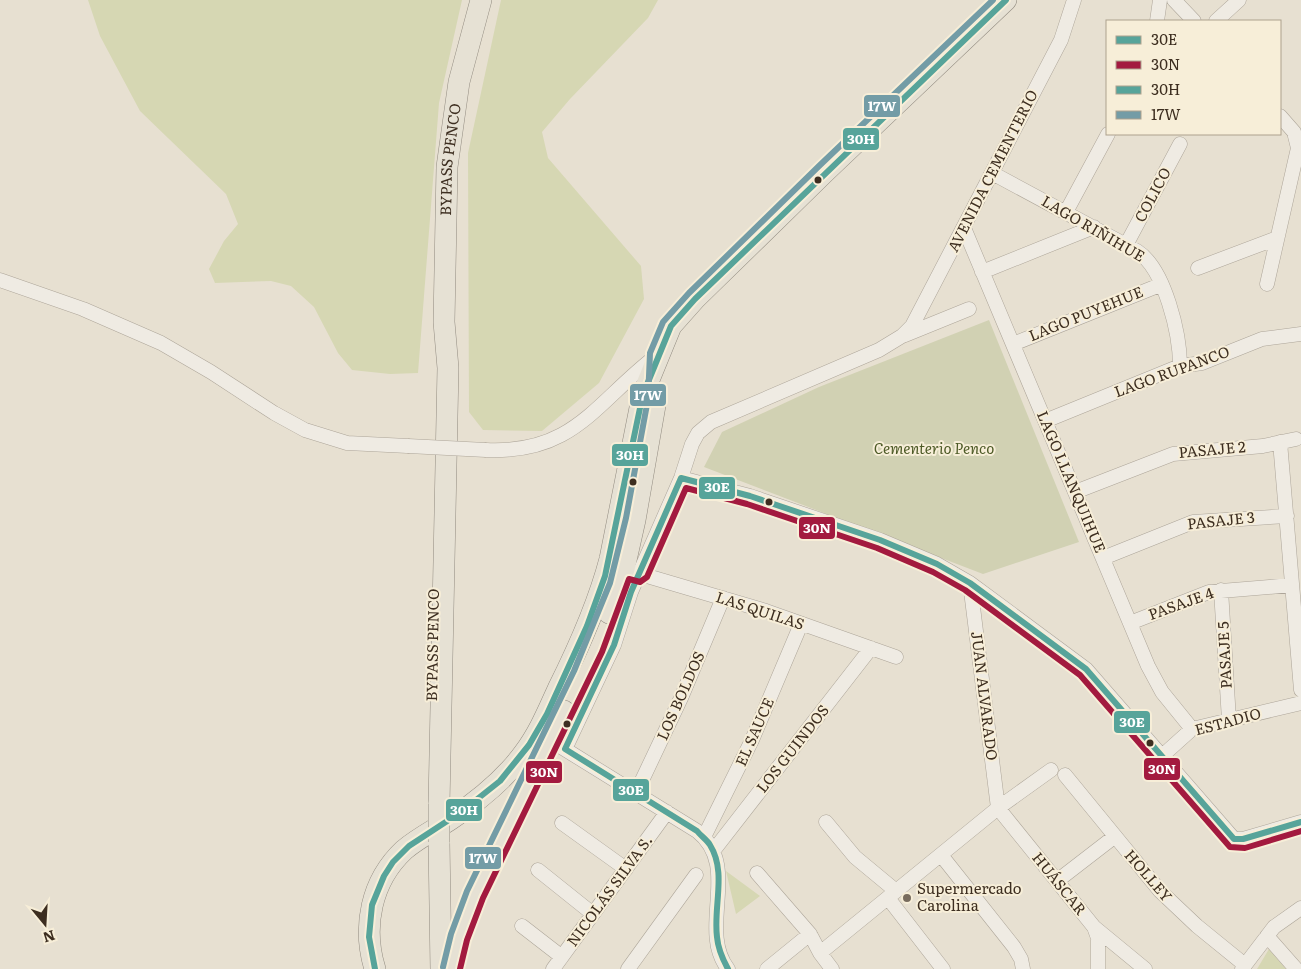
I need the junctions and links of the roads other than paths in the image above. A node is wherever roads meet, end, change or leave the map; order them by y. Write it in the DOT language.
graph roads {
  1 [pos="481,0"];
  2 [pos="1006,0"];
  3 [pos="1074,0"];
  4 [pos="1160,0"];
  5 [pos="1174,0"];
  6 [pos="1239,0"];
  7 [pos="1156,20"];
  8 [pos="1193,20"];
  9 [pos="1217,20"];
  10 [pos="1281,118"];
  11 [pos="1287,132"];
  12 [pos="1107,135"];
  13 [pos="1180,144"];
  14 [pos="992,173"];
  15 [pos="1066,212"];
  16 [pos="1094,227"];
  17 [pos="964,228"];
  18 [pos="1277,238"];
  19 [pos="1126,245"];
  20 [pos="1198,268"];
  21 [pos="982,272"];
  22 [pos="0,280"];
  23 [pos="1160,284"];
  24 [pos="1266,284"];
  25 [pos="969,309"];
  26 [pos="1301,334"];
  27 [pos="902,336"];
  28 [pos="1013,344"];
  29 [pos="659,355"];
  30 [pos="1180,366"];
  31 [pos="1045,421"];
  32 [pos="1296,440"];
  33 [pos="1280,442"];
  34 [pos="681,478"];
  35 [pos="1075,492"];
  36 [pos="1287,516"];
  37 [pos="1103,558"];
  38 [pos="631,571"];
  39 [pos="970,583"];
  40 [pos="1292,585"];
  41 [pos="1221,590"];
  42 [pos="723,598"];
  43 [pos="1130,623"];
  44 [pos="801,624"];
  45 [pos="871,648"];
  46 [pos="896,657"];
  47 [pos="1301,690"];
  48 [pos="1301,703"];
  49 [pos="1229,720"];
  50 [pos="1192,729"];
  51 [pos="558,744"];
  52 [pos="1162,756"];
  53 [pos="1051,770"];
  54 [pos="1065,775"];
  55 [pos="636,793"];
  56 [pos="998,808"];
  57 [pos="667,812"];
  58 [pos="826,822"];
  59 [pos="1301,822"];
  60 [pos="562,823"];
  61 [pos="704,837"];
  62 [pos="1114,837"];
  63 [pos="434,844"];
  64 [pos="714,850"];
  65 [pos="941,855"];
  66 [pos="626,869"];
  67 [pos="538,870"];
  68 [pos="757,873"];
  69 [pos="696,875"];
  70 [pos="1057,881"];
  71 [pos="892,894"];
  72 [pos="1301,908"];
  73 [pos="593,914"];
  74 [pos="522,926"];
  75 [pos="1094,928"];
  76 [pos="810,934"];
  77 [pos="1267,936"];
  78 [pos="820,953"];
  79 [pos="562,957"];
  80 [pos="1243,967"];
  81 [pos="375,969"];
  82 [pos="431,969"];
  83 [pos="441,969"];
  84 [pos="451,969"];
  85 [pos="553,969"];
  86 [pos="628,969"];
  87 [pos="728,969"];
  88 [pos="767,969"];
  89 [pos="832,969"];
  90 [pos="943,969"];
  91 [pos="1023,969"];
  92 [pos="1098,969"];
  93 [pos="1145,969"];
  94 [pos="1296,969"];
  1 -- 63 [label="main road, BYPASS PENCO"];
  2 -- 29 [label="main road"];
  3 -- 14 [label="street, AVENIDA CEMENTERIO"];
  4 -- 7 [label="street"];
  5 -- 8 [label="street"];
  6 -- 9 [label="street"];
  10 -- 11 [label="street"];
  11 -- 18 [label="street"];
  12 -- 15 [label="street"];
  13 -- 19 [label="street, COLICO"];
  14 -- 15 [label="street, LAGO RIÑIHUE"];
  14 -- 17 [label="street, AVENIDA CEMENTERIO"];
  15 -- 16 [label="street, LAGO RIÑIHUE"];
  16 -- 19 [label="street, LAGO RIÑIHUE"];
  16 -- 21 [label="street"];
  17 -- 21 [label="street, LAGO LLANQUIHUE"];
  17 -- 27 [label="street, AVENIDA CEMENTERIO"];
  18 -- 20 [label="street"];
  18 -- 24 [label="street"];
  19 -- 23 [label="street, LAGO RIÑIHUE"];
  21 -- 28 [label="street, LAGO LLANQUIHUE"];
  22 -- 29 [label="street, bridge"];
  23 -- 28 [label="street, LAGO PUYEHUE"];
  23 -- 30 [label="street, LAGO RIÑIHUE"];
  25 -- 27 [label="street, AVENIDA CEMENTERIO"];
  26 -- 30 [label="street, LAGO RUPANCO"];
  27 -- 34 [label="street, AVENIDA CEMENTERIO"];
  28 -- 31 [label="street, LAGO LLANQUIHUE"];
  29 -- 38 [label="main road"];
  29 -- 81 [label="main road"];
  30 -- 31 [label="street, LAGO RUPANCO"];
  31 -- 35 [label="street, LAGO LLANQUIHUE"];
  32 -- 33 [label="street, PASAJE 2"];
  33 -- 35 [label="street, PASAJE 2"];
  33 -- 36 [label="street"];
  34 -- 38 [label="street, AVENIDA CEMENTERIO"];
  34 -- 39 [label="street"];
  35 -- 37 [label="street, LAGO LLANQUIHUE"];
  36 -- 37 [label="street, PASAJE 3"];
  36 -- 40 [label="street"];
  37 -- 43 [label="street, LAGO LLANQUIHUE"];
  38 -- 42 [label="street, LAS QUILAS"];
  38 -- 51 [label="main road"];
  39 -- 52 [label="street"];
  39 -- 56 [label="street, JUAN ALVARADO"];
  40 -- 41 [label="street, PASAJE 4"];
  40 -- 47 [label="street"];
  41 -- 43 [label="street, PASAJE 4"];
  41 -- 49 [label="street, PASAJE 5"];
  42 -- 44 [label="street, LAS QUILAS"];
  42 -- 55 [label="street, LOS BOLDOS"];
  43 -- 50 [label="street, LAGO LLANQUIHUE"];
  44 -- 45 [label="street, LAS QUILAS"];
  44 -- 61 [label="street, EL SAUCE"];
  45 -- 46 [label="street, LAS QUILAS"];
  45 -- 64 [label="street, LOS GUINDOS"];
  48 -- 49 [label="street, ESTADIO"];
  49 -- 50 [label="street, ESTADIO"];
  50 -- 52 [label="street, ESTADIO"];
  51 -- 55 [label="street"];
  51 -- 84 [label="main road"];
  52 -- 59 [label="street"];
  53 -- 56 [label="street"];
  54 -- 62 [label="street, HOLLEY"];
  55 -- 57 [label="street"];
  56 -- 65 [label="street"];
  56 -- 70 [label="street, HUÁSCAR"];
  57 -- 61 [label="street"];
  57 -- 66 [label="street, NICOLÁS SILVA S."];
  58 -- 71 [label="street"];
  60 -- 66 [label="street"];
  61 -- 64 [label="street"];
  62 -- 70 [label="street"];
  62 -- 80 [label="street, HOLLEY"];
  63 -- 82 [label="main road, BYPASS PENCO"];
  63 -- 83 [label="main road, BYPASS PENCO"];
  64 -- 87 [label="street"];
  65 -- 71 [label="street"];
  65 -- 91 [label="street"];
  66 -- 73 [label="street, NICOLÁS SILVA S."];
  67 -- 73 [label="street"];
  68 -- 76 [label="street"];
  69 -- 86 [label="street"];
  70 -- 75 [label="street, HUÁSCAR"];
  71 -- 78 [label="street"];
  71 -- 90 [label="street"];
  72 -- 77 [label="street"];
  73 -- 79 [label="street, NICOLÁS SILVA S."];
  74 -- 79 [label="street"];
  75 -- 92 [label="street, HUÁSCAR"];
  75 -- 93 [label="street"];
  76 -- 78 [label="street"];
  76 -- 88 [label="street"];
  77 -- 80 [label="street"];
  77 -- 94 [label="street"];
  78 -- 89 [label="street"];
  79 -- 85 [label="street, NICOLÁS SILVA S."];
}
